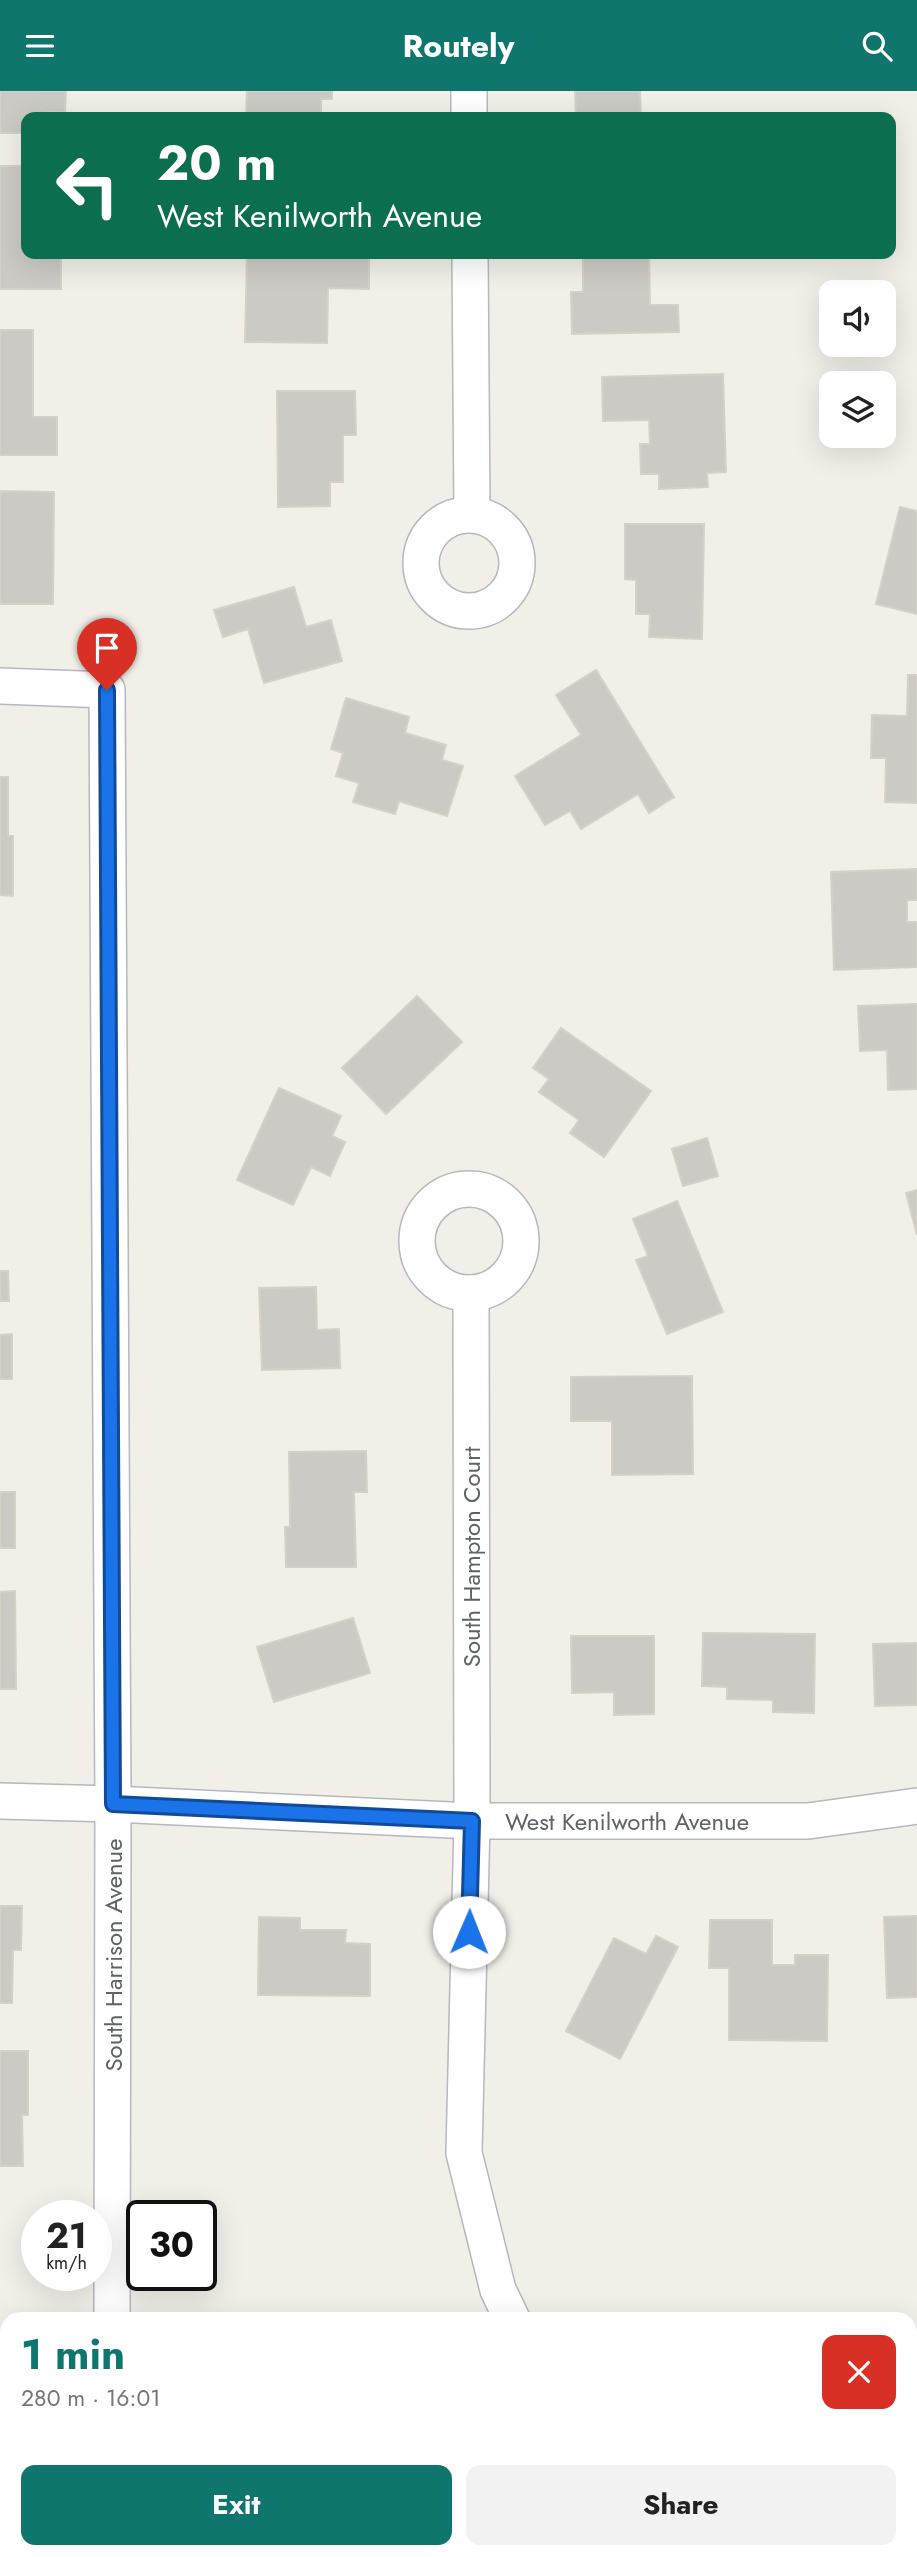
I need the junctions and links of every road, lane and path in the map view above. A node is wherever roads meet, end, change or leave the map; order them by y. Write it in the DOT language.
graph roads {
  1 [pos="469,91"];
  2 [pos="469,112"];
  3 [pos="470,259"];
  4 [pos="472,514"];
  5 [pos="0,686"];
  6 [pos="471,1293"];
  7 [pos="0,1801"];
  8 [pos="113,1804"];
  9 [pos="917,1805"];
  10 [pos="472,1821"];
  11 [pos="112,2312"];
  12 [pos="509,2312"];
  1 -- 2 [label="street"];
  3 -- 4 [label="street"];
  5 -- 8 [label="street, South Harrison Avenue"];
  6 -- 10 [label="street, South Hampton Court"];
  7 -- 8 [label="street, West Kenilworth Avenue"];
  8 -- 10 [label="street, West Kenilworth Avenue"];
  8 -- 11 [label="street, South Harrison Avenue"];
  9 -- 10 [label="street, West Kenilworth Avenue"];
  10 -- 12 [label="street, South Hampton Court"];
}
